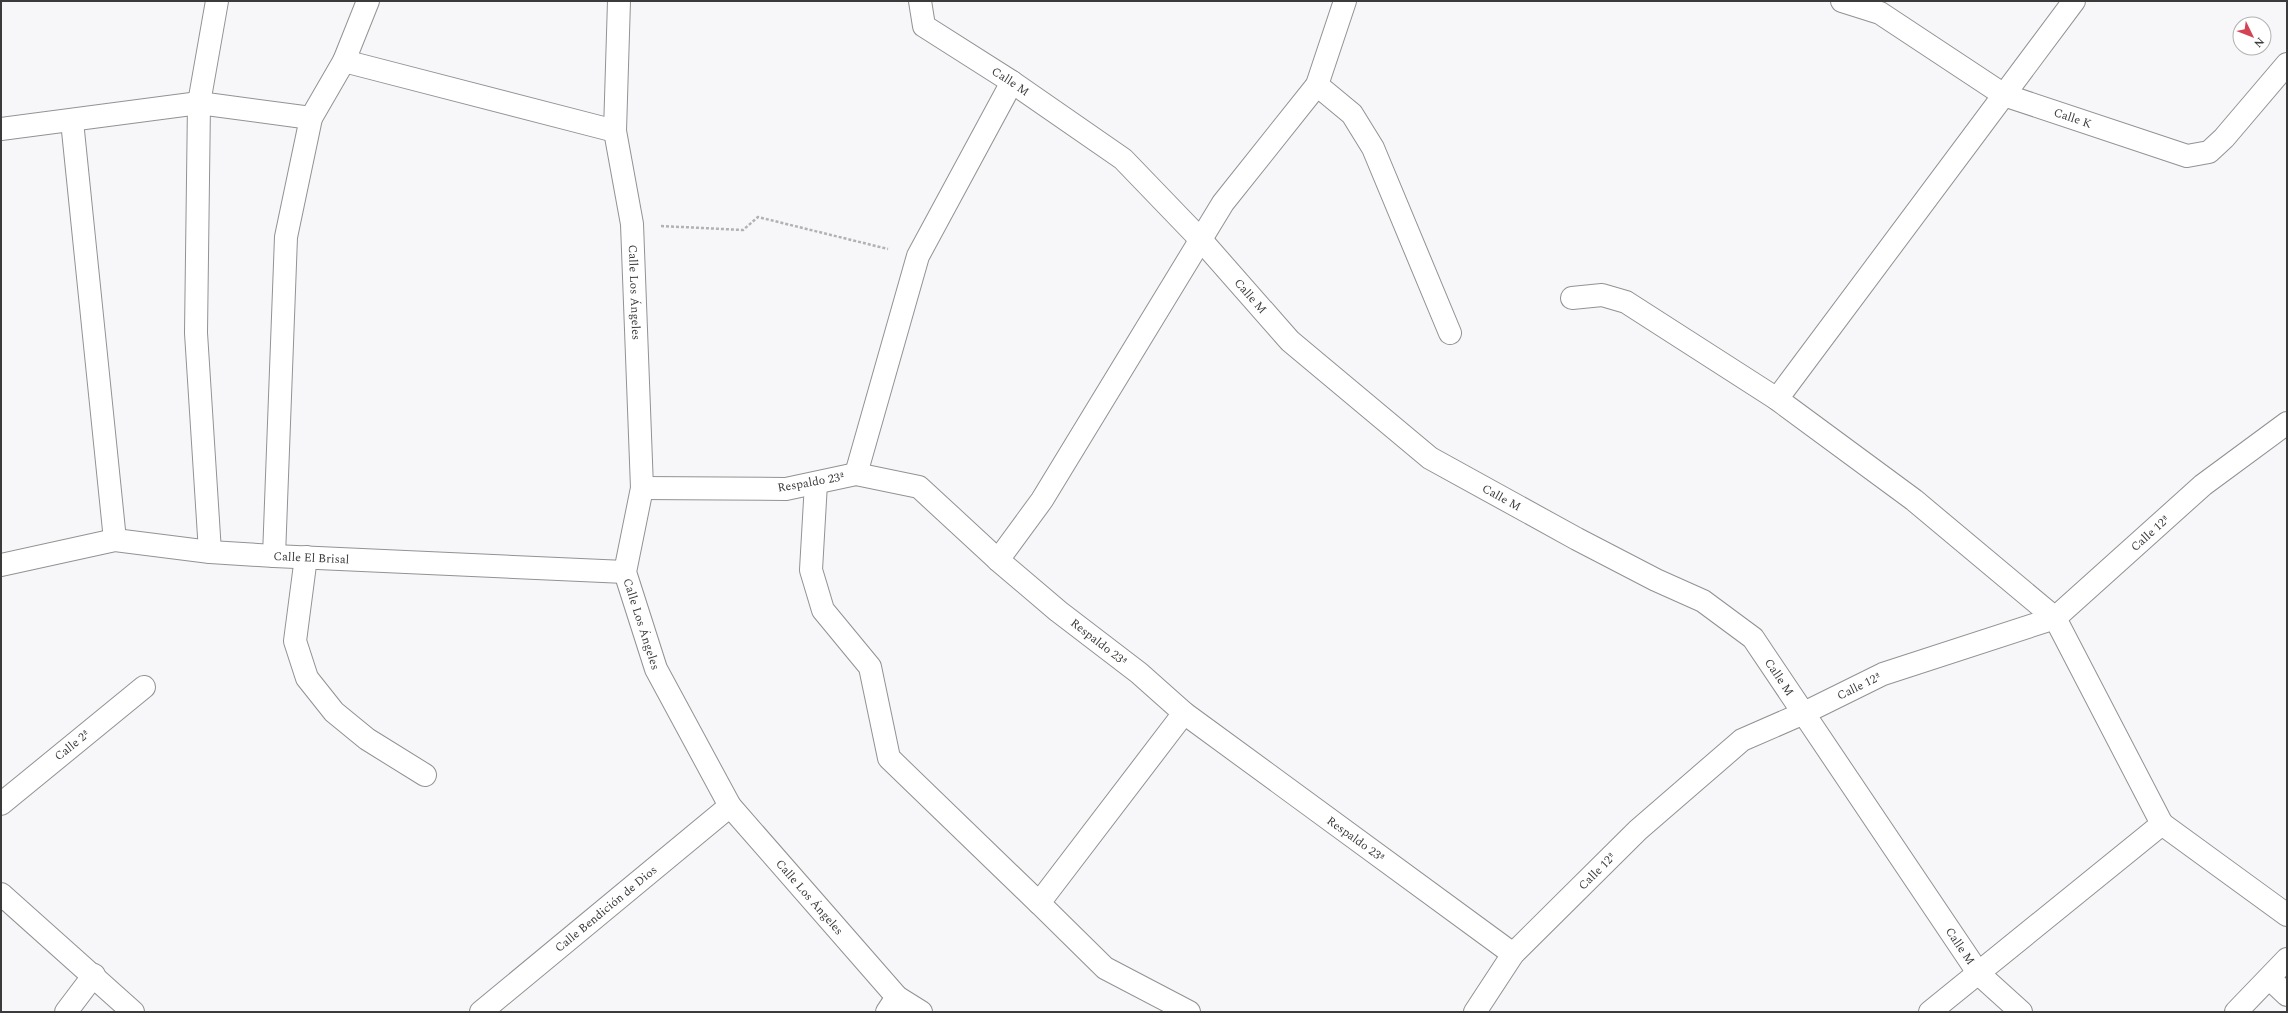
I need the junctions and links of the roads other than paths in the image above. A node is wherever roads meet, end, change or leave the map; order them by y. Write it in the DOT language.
graph roads {
  1 [pos="217,1"];
  2 [pos="368,1"];
  3 [pos="618,1"];
  4 [pos="920,1"];
  5 [pos="1345,1"];
  6 [pos="1842,1"];
  7 [pos="2074,1"];
  8 [pos="1884,7"];
  9 [pos="344,61"];
  10 [pos="2287,64"];
  11 [pos="1012,82"];
  12 [pos="1317,85"];
  13 [pos="2004,95"];
  14 [pos="200,103"];
  15 [pos="311,118"];
  16 [pos="72,121"];
  17 [pos="1,129"];
  18 [pos="615,131"];
  19 [pos="1202,241"];
  20 [pos="1572,298"];
  21 [pos="1450,333"];
  22 [pos="1777,399"];
  23 [pos="2287,423"];
  24 [pos="856,474"];
  25 [pos="816,483"];
  26 [pos="642,488"];
  27 [pos="115,540"];
  28 [pos="210,552"];
  29 [pos="274,556"];
  30 [pos="306,557"];
  31 [pos="998,560"];
  32 [pos="1,565"];
  33 [pos="625,572"];
  34 [pos="2055,618"];
  35 [pos="144,686"];
  36 [pos="1184,713"];
  37 [pos="1804,713"];
  38 [pos="425,775"];
  39 [pos="1,804"];
  40 [pos="730,806"];
  41 [pos="2162,824"];
  42 [pos="1,894"];
  43 [pos="1039,903"];
  44 [pos="2287,916"];
  45 [pos="1513,954"];
  46 [pos="2287,959"];
  47 [pos="1979,974"];
  48 [pos="94,975"];
  49 [pos="2270,979"];
  50 [pos="2287,995"];
  51 [pos="892,1005"];
  52 [pos="66,1012"];
  53 [pos="133,1012"];
  54 [pos="481,1012"];
  55 [pos="921,1012"];
  56 [pos="1189,1012"];
  57 [pos="1475,1012"];
  58 [pos="1930,1012"];
  59 [pos="2021,1012"];
  60 [pos="2236,1012"];
  1 -- 14 [label="street"];
  2 -- 9 [label="street"];
  3 -- 18 [label="street, Calle Los Ángeles"];
  4 -- 11 [label="street, Calle M"];
  5 -- 12 [label="street"];
  6 -- 8 [label="street, Calle K"];
  7 -- 13 [label="street"];
  8 -- 13 [label="street, Calle K"];
  9 -- 15 [label="street"];
  9 -- 18 [label="street"];
  10 -- 13 [label="street, Calle K"];
  11 -- 19 [label="street, Calle M"];
  11 -- 24 [label="street"];
  12 -- 19 [label="street"];
  12 -- 21 [label="street"];
  13 -- 22 [label="street"];
  14 -- 15 [label="street"];
  14 -- 16 [label="street"];
  14 -- 28 [label="street"];
  15 -- 29 [label="street"];
  16 -- 17 [label="street"];
  16 -- 27 [label="street"];
  18 -- 26 [label="street, Calle Los Ángeles"];
  19 -- 31 [label="street"];
  19 -- 37 [label="street, Calle M"];
  20 -- 22 [label="street"];
  22 -- 34 [label="street"];
  23 -- 34 [label="street, Calle 12ª"];
  24 -- 25 [label="street, Respaldo 23ª"];
  24 -- 31 [label="street, Respaldo 23ª"];
  25 -- 26 [label="street, Respaldo 23ª"];
  25 -- 43 [label="street"];
  26 -- 33 [label="street, Calle Los Ángeles"];
  27 -- 28 [label="street, Calle El Brisal"];
  27 -- 32 [label="street, Calle El Brisal"];
  28 -- 29 [label="street, Calle El Brisal"];
  29 -- 30 [label="street, Calle El Brisal"];
  30 -- 33 [label="street, Calle El Brisal"];
  30 -- 38 [label="street"];
  31 -- 36 [label="street, Respaldo 23ª"];
  33 -- 40 [label="street, Calle Los Ángeles"];
  34 -- 37 [label="street, Calle 12ª"];
  34 -- 41 [label="street"];
  35 -- 39 [label="street, Calle 2ª"];
  36 -- 43 [label="street"];
  36 -- 45 [label="street, Respaldo 23ª"];
  37 -- 45 [label="street, Calle 12ª"];
  37 -- 47 [label="street, Calle M"];
  40 -- 51 [label="street, Calle Los Ángeles"];
  40 -- 54 [label="street, Calle Bendición de Dios"];
  41 -- 44 [label="street"];
  41 -- 47 [label="street"];
  42 -- 48 [label="street"];
  43 -- 56 [label="street"];
  45 -- 57 [label="street, Calle 12ª"];
  46 -- 49 [label="street"];
  47 -- 58 [label="street"];
  47 -- 59 [label="street, Calle M"];
  48 -- 52 [label="street"];
  48 -- 53 [label="street"];
  49 -- 50 [label="street"];
  49 -- 60 [label="street"];
  51 -- 55 [label="street, Calle Los Ángeles"];
}
